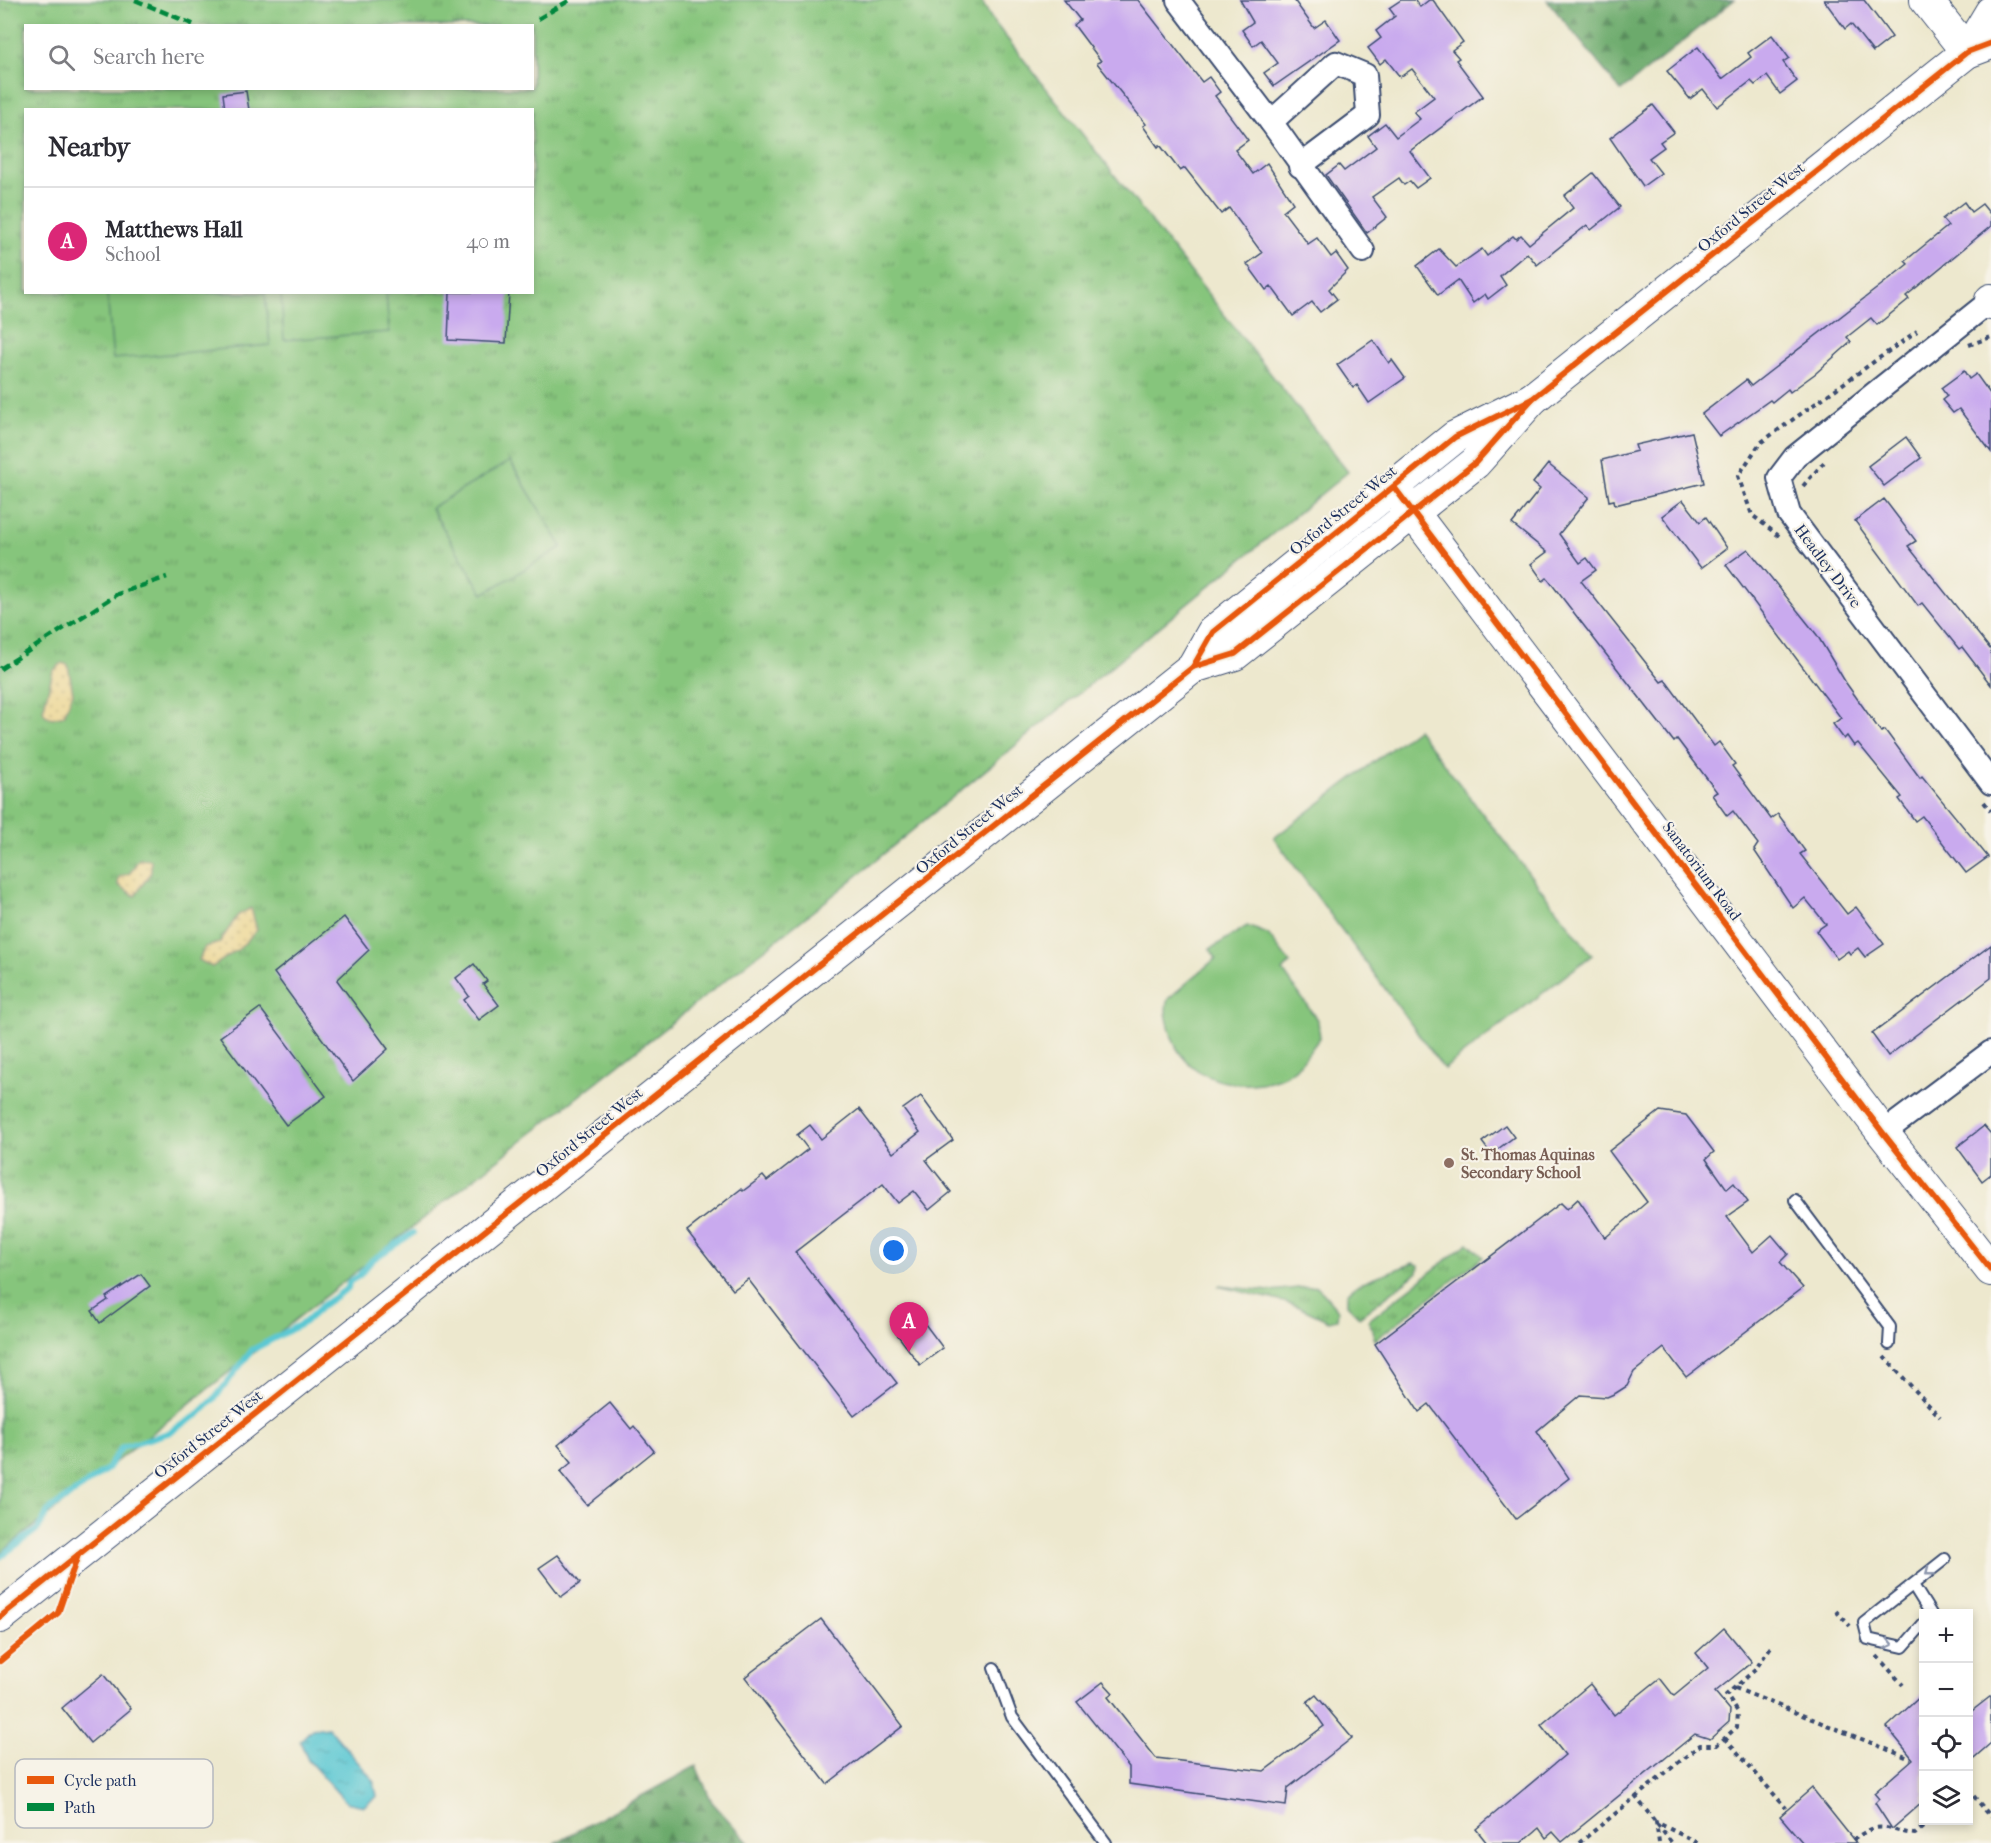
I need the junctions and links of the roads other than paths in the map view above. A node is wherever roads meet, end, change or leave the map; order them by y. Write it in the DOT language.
graph roads {
  1 [pos="1178,0"];
  2 [pos="1926,0"];
  3 [pos="1991,12"];
  4 [pos="1979,47"];
  5 [pos="1271,122"];
  6 [pos="1300,166"];
  7 [pos="1363,251"];
  8 [pos="1990,302"];
  9 [pos="1532,399"];
  10 [pos="1394,487"];
  11 [pos="1413,512"];
  12 [pos="1193,667"];
  13 [pos="1985,789"];
  14 [pos="1991,1052"];
  15 [pos="1883,1133"];
  16 [pos="1795,1200"];
  17 [pos="1991,1270"];
  18 [pos="1889,1344"];
  19 [pos="1945,1559"];
  20 [pos="1913,1585"];
  21 [pos="1928,1609"];
  22 [pos="0,1617"];
  23 [pos="1919,1628"];
  24 [pos="994,1668"];
  25 [pos="1106,1843"];
  1 -- 5 [label="street"];
  2 -- 4 [label="main road"];
  3 -- 4 [label="main road, Oxford Street West"];
  4 -- 9 [label="main road, Oxford Street West"];
  5 -- 6 [label="street"];
  5 -- 6 [label="street"];
  6 -- 7 [label="street"];
  8 -- 13 [label="street, Headley Drive"];
  9 -- 10 [label="main road, Oxford Street West"];
  9 -- 11 [label="main road, Oxford Street West"];
  10 -- 11 [label="main road, Sanatorium Road"];
  10 -- 12 [label="main road, Oxford Street West"];
  11 -- 12 [label="main road, Oxford Street West"];
  11 -- 15 [label="main road, Sanatorium Road"];
  12 -- 22 [label="main road, Oxford Street West"];
  14 -- 15 [label="street"];
  15 -- 17 [label="main road, Sanatorium Road"];
  16 -- 18 [label="lane"];
  19 -- 20 [label="lane, one-way"];
  20 -- 21 [label="lane"];
  20 -- 23 [label="lane, one-way"];
  24 -- 25 [label="lane"];
}
